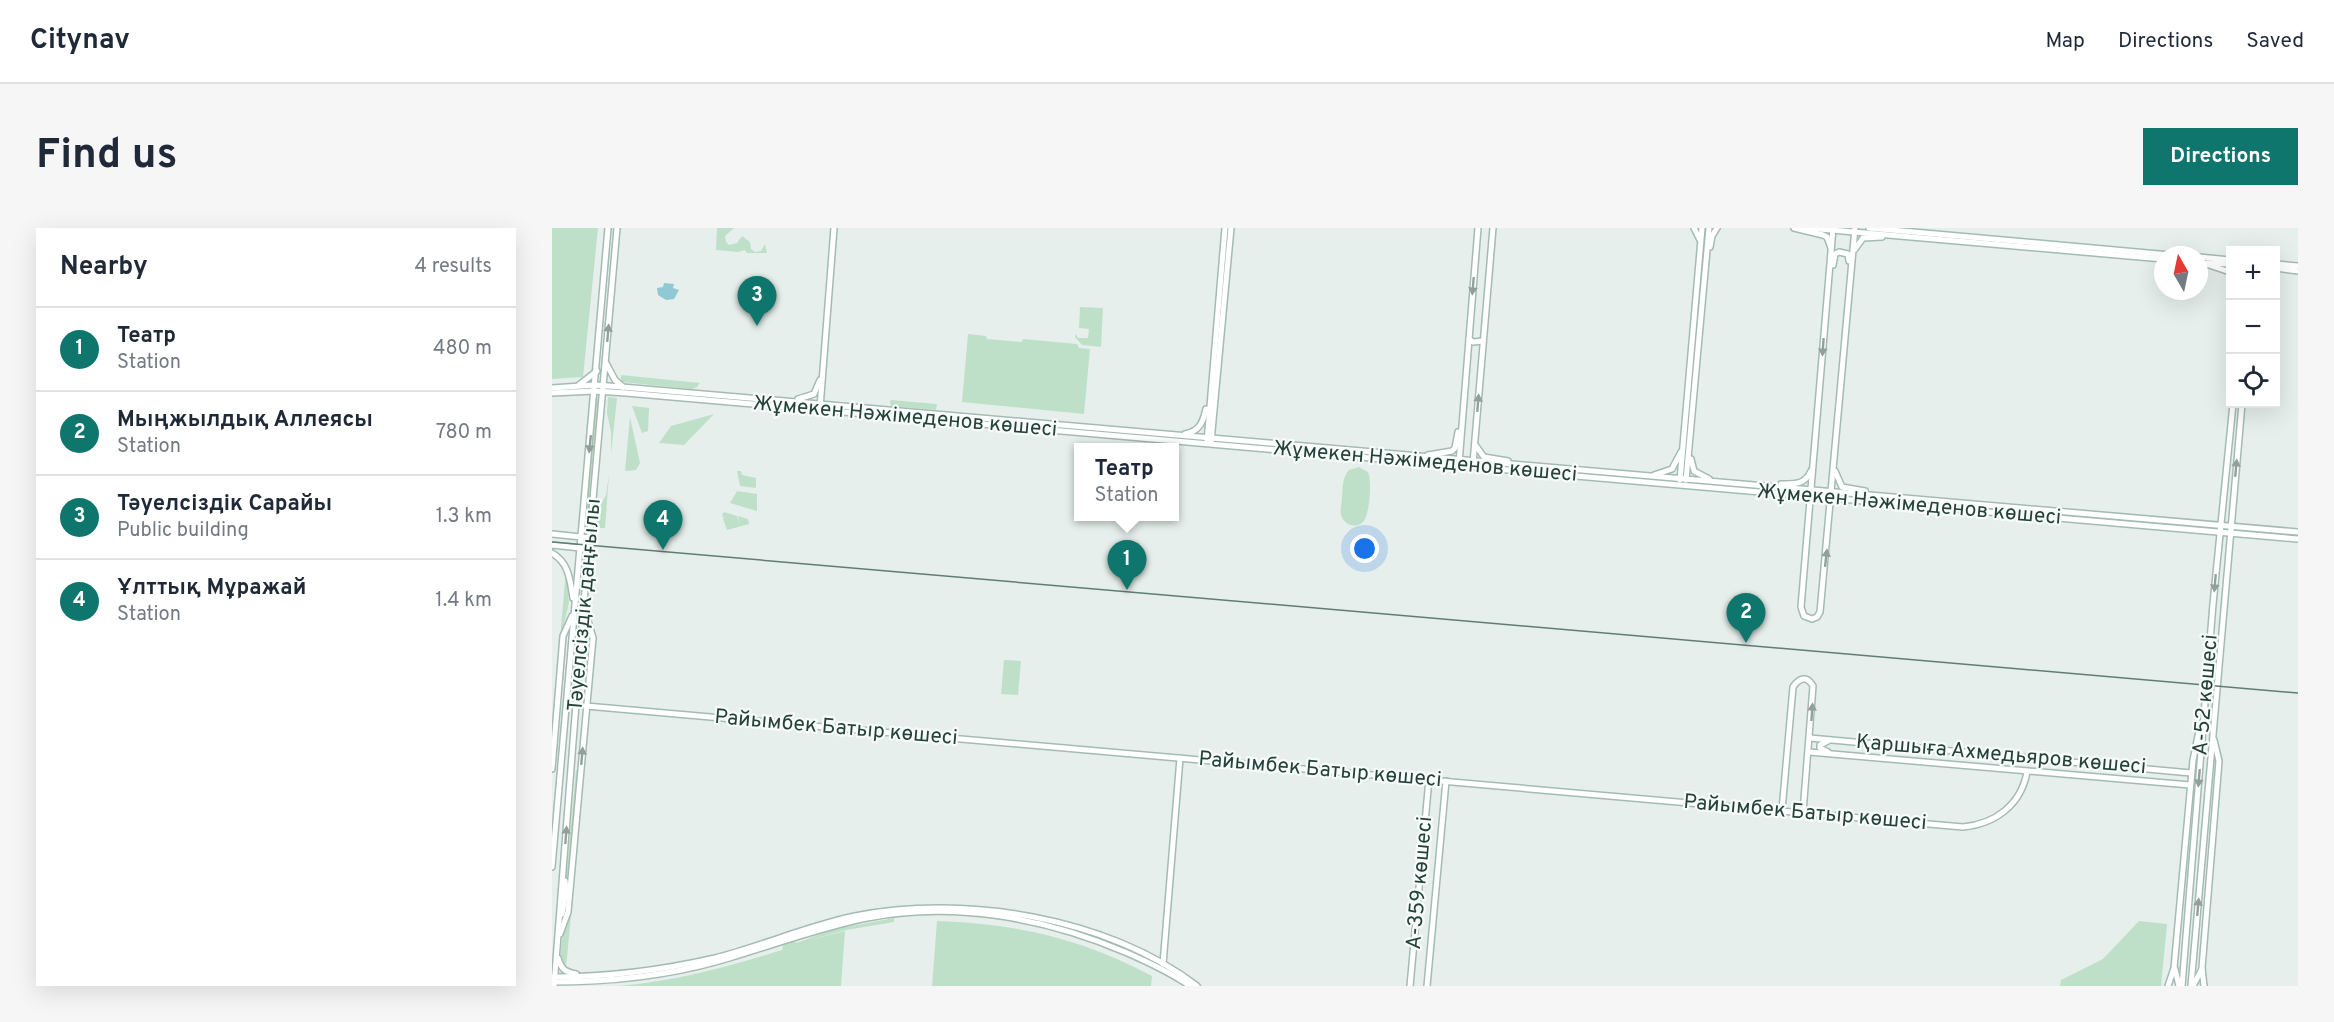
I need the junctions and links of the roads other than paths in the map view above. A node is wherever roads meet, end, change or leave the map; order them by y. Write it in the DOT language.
graph roads {
  1 [pos="608,228"];
  2 [pos="617,228"];
  3 [pos="834,228"];
  4 [pos="1225,228"];
  5 [pos="1231,228"];
  6 [pos="1478,228"];
  7 [pos="1694,228"];
  8 [pos="1702,228"];
  9 [pos="1709,228"];
  10 [pos="1717,228"];
  11 [pos="1794,228"];
  12 [pos="1808,228"];
  13 [pos="1869,228"];
  14 [pos="1833,229"];
  15 [pos="1494,230"];
  16 [pos="1855,230"];
  17 [pos="1899,236"];
  18 [pos="1986,241"];
  19 [pos="1701,244"];
  20 [pos="1831,249"];
  21 [pos="2154,254"];
  22 [pos="1852,256"];
  23 [pos="2154,258"];
  24 [pos="1706,260"];
  25 [pos="2226,260"];
  26 [pos="2208,261"];
  27 [pos="2208,262"];
  28 [pos="2208,264"];
  29 [pos="2226,264"];
  30 [pos="2280,264"];
  31 [pos="2298,266"];
  32 [pos="2280,270"];
  33 [pos="2298,270"];
  34 [pos="2226,271"];
  35 [pos="1828,288"];
  36 [pos="1849,292"];
  37 [pos="1471,316"];
  38 [pos="1485,318"];
  39 [pos="1469,339"];
  40 [pos="1484,341"];
  41 [pos="605,362"];
  42 [pos="823,370"];
  43 [pos="597,371"];
  44 [pos="576,386"];
  45 [pos="1211,386"];
  46 [pos="552,388"];
  47 [pos="595,388"];
  48 [pos="624,388"];
  49 [pos="603,389"];
  50 [pos="552,393"];
  51 [pos="783,401"];
  52 [pos="820,407"];
  53 [pos="2233,408"];
  54 [pos="2241,408"];
  55 [pos="1462,419"];
  56 [pos="1160,434"];
  57 [pos="1475,440"];
  58 [pos="1209,441"];
  59 [pos="1683,447"];
  60 [pos="1689,453"];
  61 [pos="1418,456"];
  62 [pos="1834,460"];
  63 [pos="1814,461"];
  64 [pos="1459,462"];
  65 [pos="1473,464"];
  66 [pos="1518,465"];
  67 [pos="1649,476"];
  68 [pos="1683,482"];
  69 [pos="1713,482"];
  70 [pos="1767,486"];
  71 [pos="1812,493"];
  72 [pos="1832,495"];
  73 [pos="1876,495"];
  74 [pos="2221,529"];
  75 [pos="2231,530"];
  76 [pos="2298,532"];
  77 [pos="552,534"];
  78 [pos="581,537"];
  79 [pos="591,538"];
  80 [pos="2298,539"];
  81 [pos="552,545"];
  82 [pos="580,548"];
  83 [pos="590,549"];
  84 [pos="552,553"];
  85 [pos="574,609"];
  86 [pos="584,609"];
  87 [pos="586,706"];
  88 [pos="2204,706"];
  89 [pos="2213,734"];
  90 [pos="1810,738"];
  91 [pos="1831,740"];
  92 [pos="1809,752"];
  93 [pos="1832,754"];
  94 [pos="1180,758"];
  95 [pos="552,769"];
  96 [pos="2027,772"];
  97 [pos="2175,772"];
  98 [pos="2191,773"];
  99 [pos="1429,779"];
  100 [pos="1446,781"];
  101 [pos="2172,784"];
  102 [pos="2190,785"];
  103 [pos="1782,810"];
  104 [pos="1803,812"];
  105 [pos="552,867"];
  106 [pos="2186,930"];
  107 [pos="2196,930"];
  108 [pos="558,938"];
  109 [pos="2177,940"];
  110 [pos="2204,945"];
  111 [pos="557,949"];
  112 [pos="1163,966"];
  113 [pos="2174,968"];
  114 [pos="2202,968"];
  115 [pos="590,978"];
  116 [pos="553,981"];
  117 [pos="566,986"];
  118 [pos="1190,986"];
  119 [pos="1197,986"];
  120 [pos="1410,986"];
  121 [pos="1427,986"];
  122 [pos="2168,986"];
  123 [pos="2180,986"];
  124 [pos="2192,986"];
  125 [pos="2204,986"];
  1 -- 43 [label="street, Тәуелсіздік даңғылы"];
  41 -- 2 [label="street, Тәуелсіздік даңғылы, one-way"];
  3 -- 42 [label="street"];
  4 -- 45 [label="street"];
  5 -- 58 [label="street"];
  6 -- 37 [label="street, one-way"];
  7 -- 19 [label="street"];
  8 -- 19 [label="street"];
  9 -- 24 [label="street"];
  10 -- 24 [label="street"];
  11 -- 20 [label="street"];
  12 -- 14 [label="street"];
  13 -- 18 [label="street"];
  14 -- 16 [label="street"];
  14 -- 20 [label="street"];
  15 -- 38 [label="street"];
  16 -- 17 [label="street"];
  16 -- 22 [label="street"];
  17 -- 18 [label="street"];
  17 -- 22 [label="street"];
  18 -- 21 [label="street"];
  18 -- 23 [label="street"];
  19 -- 59 [label="street"];
  20 -- 35 [label="street"];
  22 -- 36 [label="street"];
  24 -- 60 [label="street"];
  25 -- 26 [label="street"];
  27 -- 29 [label="street"];
  28 -- 34 [label="street"];
  30 -- 31 [label="street"];
  32 -- 33 [label="street"];
  35 -- 36 [label="street"];
  35 -- 63 [label="street, one-way"];
  36 -- 62 [label="street"];
  37 -- 38 [label="street"];
  37 -- 39 [label="street"];
  38 -- 40 [label="street"];
  39 -- 40 [label="street"];
  39 -- 55 [label="street"];
  57 -- 40 [label="street, one-way"];
  41 -- 48 [label="street"];
  41 -- 49 [label="street, Тәуелсіздік даңғылы"];
  42 -- 51 [label="street"];
  42 -- 52 [label="street"];
  43 -- 44 [label="street"];
  43 -- 47 [label="street, Тәуелсіздік даңғылы"];
  44 -- 46 [label="street, Жұмекен Нәжімеденов көшесі"];
  44 -- 47 [label="street, Жұмекен Нәжімеденов көшесі"];
  45 -- 56 [label="street"];
  45 -- 58 [label="street"];
  47 -- 49 [label="street, Жұмекен Нәжімеденов көшесі"];
  47 -- 50 [label="street, Жұмекен Нәжімеденов көшесі"];
  47 -- 78 [label="street, Тәуелсіздік даңғылы, one-way"];
  48 -- 49 [label="street, Жұмекен Нәжімеденов көшесі"];
  48 -- 51 [label="street, Жұмекен Нәжімеденов көшесі"];
  49 -- 52 [label="street, Жұмекен Нәжімеденов көшесі"];
  49 -- 79 [label="street, Тәуелсіздік даңғылы"];
  51 -- 52 [label="street, Жұмекен Нәжімеденов көшесі"];
  52 -- 56 [label="street, Жұмекен Нәжімеденов көшесі"];
  52 -- 58 [label="street, Жұмекен Нәжімеденов көшесі"];
  53 -- 74 [label="street, А-52 көшесі"];
  75 -- 54 [label="street, А-52 көшесі, one-way"];
  55 -- 61 [label="street"];
  55 -- 64 [label="street"];
  56 -- 58 [label="street, Жұмекен Нәжімеденов көшесі"];
  57 -- 65 [label="street"];
  57 -- 66 [label="street"];
  58 -- 61 [label="street, Жұмекен Нәжімеденов көшесі"];
  58 -- 64 [label="street, Жұмекен Нәжімеденов көшесі"];
  59 -- 67 [label="street"];
  59 -- 68 [label="street"];
  60 -- 68 [label="street"];
  60 -- 69 [label="street"];
  61 -- 64 [label="street, Жұмекен Нәжімеденов көшесі"];
  62 -- 72 [label="street"];
  62 -- 73 [label="street"];
  63 -- 70 [label="street"];
  63 -- 71 [label="street"];
  64 -- 65 [label="street, Жұмекен Нәжімеденов көшесі"];
  65 -- 66 [label="street, Жұмекен Нәжімеденов көшесі"];
  65 -- 68 [label="street, Жұмекен Нәжімеденов көшесі"];
  66 -- 67 [label="street, Жұмекен Нәжімеденов көшесі"];
  67 -- 68 [label="street, Жұмекен Нәжімеденов көшесі"];
  68 -- 69 [label="street, Жұмекен Нәжімеденов көшесі"];
  68 -- 71 [label="street, Жұмекен Нәжімеденов көшесі"];
  69 -- 70 [label="street, Жұмекен Нәжімеденов көшесі"];
  70 -- 71 [label="street, Жұмекен Нәжімеденов көшесі"];
  71 -- 72 [label="street, Жұмекен Нәжімеденов көшесі"];
  71 -- 72 [label="street, one-way"];
  72 -- 73 [label="street, Жұмекен Нәжімеденов көшесі"];
  72 -- 74 [label="street, Жұмекен Нәжімеденов көшесі"];
  73 -- 74 [label="street, Жұмекен Нәжімеденов көшесі"];
  74 -- 75 [label="street, Жұмекен Нәжімеденов көшесі"];
  74 -- 88 [label="street, А-52 көшесі, one-way"];
  75 -- 76 [label="street, Жұмекен Нәжімеденов көшесі"];
  75 -- 80 [label="street, Жұмекен Нәжімеденов көшесі"];
  75 -- 89 [label="street, А-52 көшесі"];
  77 -- 78 [label="street"];
  78 -- 79 [label="street"];
  78 -- 82 [label="street, Тәуелсіздік даңғылы"];
  79 -- 83 [label="street, Тәуелсіздік даңғылы"];
  81 -- 82 [label="street"];
  82 -- 83 [label="street"];
  82 -- 85 [label="street, Тәуелсіздік даңғылы"];
  83 -- 86 [label="street, Тәуелсіздік даңғылы"];
  84 -- 85 [label="street"];
  85 -- 95 [label="street"];
  85 -- 105 [label="street, Тәуелсіздік даңғылы"];
  86 -- 87 [label="street"];
  108 -- 86 [label="street, Тәуелсіздік даңғылы, one-way"];
  87 -- 94 [label="street, Райымбек Батыр көшесі"];
  108 -- 87 [label="street, one-way"];
  88 -- 98 [label="street"];
  88 -- 106 [label="street, А-52 көшесі, one-way"];
  107 -- 89 [label="street, А-52 көшесі, one-way"];
  89 -- 110 [label="street"];
  90 -- 91 [label="street, Қаршыға Ахмедьяров көшесі"];
  90 -- 92 [label="street"];
  90 -- 103 [label="street, one-way"];
  91 -- 93 [label="street"];
  91 -- 97 [label="street, Қаршыға Ахмедьяров көшесі"];
  92 -- 93 [label="street, Қаршыға Ахмедьяров көшесі"];
  92 -- 104 [label="street"];
  93 -- 96 [label="street, Қаршыға Ахмедьяров көшесі"];
  94 -- 99 [label="street, Райымбек Батыр көшесі"];
  94 -- 112 [label="street"];
  96 -- 101 [label="street, Қаршыға Ахмедьяров көшесі"];
  96 -- 104 [label="street, Райымбек Батыр көшесі"];
  97 -- 98 [label="street, Қаршыға Ахмедьяров көшесі"];
  97 -- 101 [label="street"];
  98 -- 102 [label="street"];
  99 -- 100 [label="street, Райымбек Батыр көшесі"];
  99 -- 120 [label="street, А-359 көшесі"];
  100 -- 103 [label="street, Райымбек Батыр көшесі"];
  100 -- 121 [label="street"];
  101 -- 102 [label="street, Қаршыға Ахмедьяров көшесі"];
  102 -- 109 [label="street"];
  103 -- 104 [label="street, Райымбек Батыр көшесі"];
  106 -- 109 [label="street"];
  106 -- 123 [label="street, А-52 көшесі"];
  107 -- 110 [label="street"];
  107 -- 124 [label="street, А-52 көшесі"];
  108 -- 111 [label="street, Тәуелсіздік даңғылы"];
  109 -- 113 [label="street"];
  110 -- 114 [label="street"];
  111 -- 115 [label="street"];
  111 -- 116 [label="street, Тәуелсіздік даңғылы"];
  112 -- 115 [label="street"];
  112 -- 118 [label="street"];
  112 -- 119 [label="street"];
  113 -- 122 [label="street"];
  113 -- 123 [label="street"];
  114 -- 124 [label="street"];
  114 -- 125 [label="street"];
  115 -- 116 [label="street"];
  115 -- 117 [label="street"];
}
